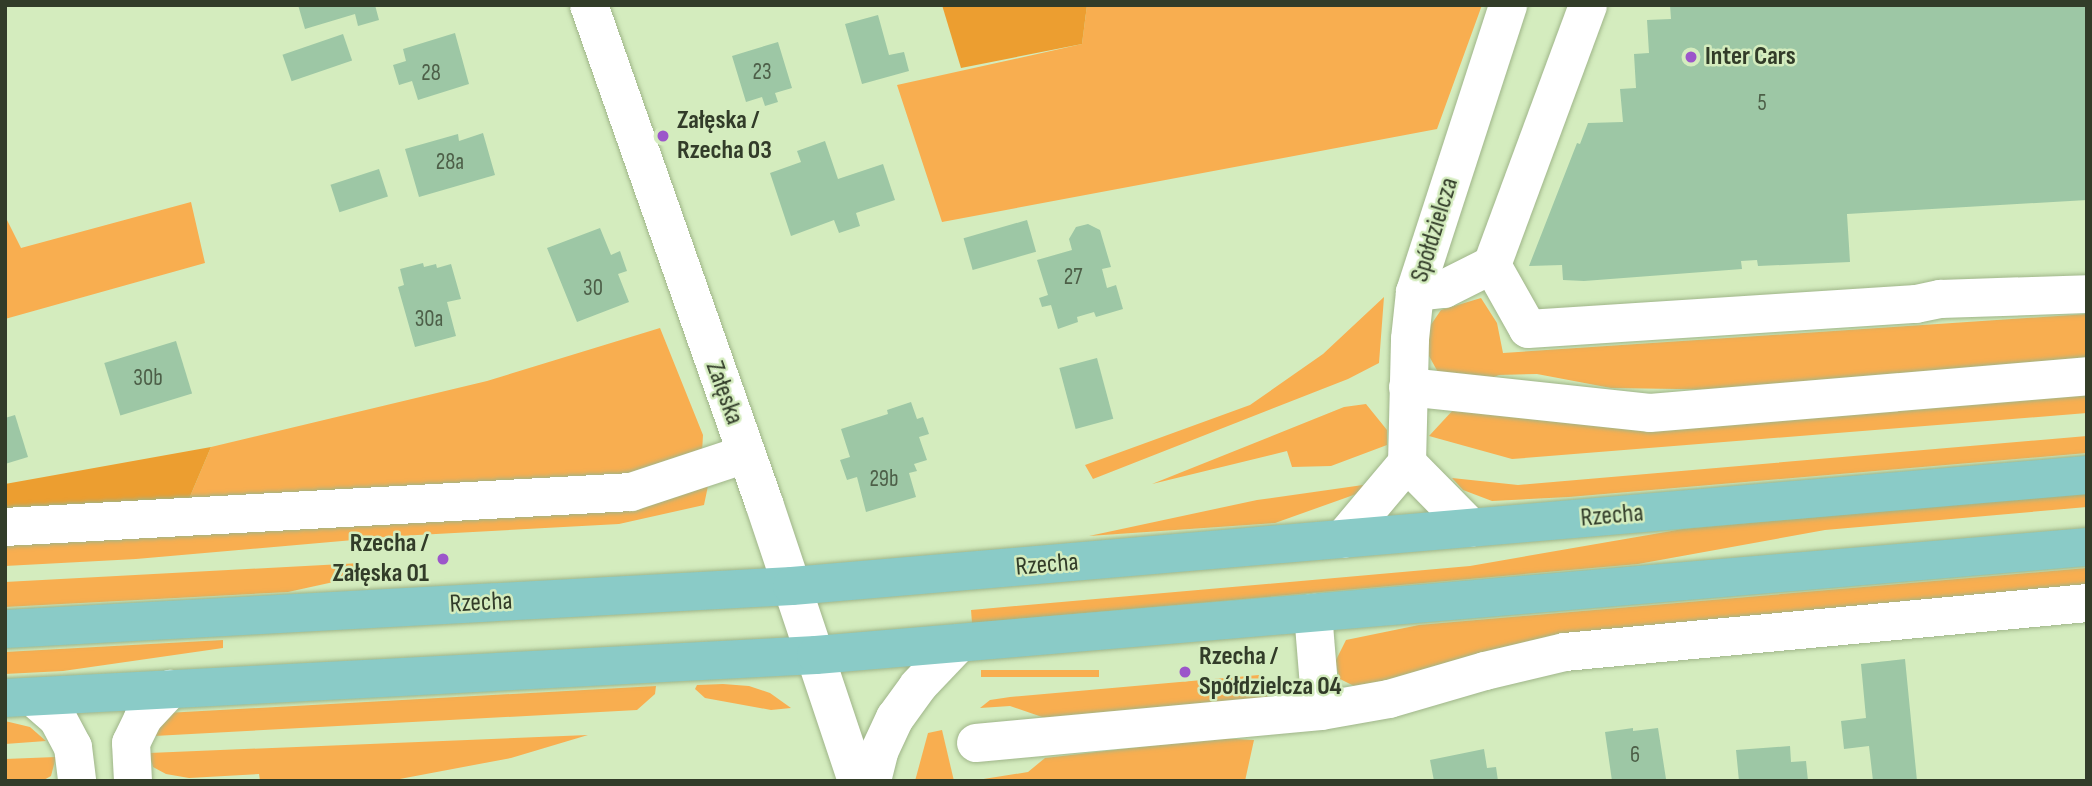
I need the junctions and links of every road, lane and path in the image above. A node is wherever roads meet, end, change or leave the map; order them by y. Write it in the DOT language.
graph roads {
  1 [pos="589,5"];
  2 [pos="1508,5"];
  3 [pos="1588,5"];
  4 [pos="1492,265"];
  5 [pos="1415,292"];
  6 [pos="2087,294"];
  7 [pos="2087,376"];
  8 [pos="1408,387"];
  9 [pos="747,454"];
  10 [pos="1407,463"];
  11 [pos="2087,475"];
  12 [pos="5,527"];
  13 [pos="1471,528"];
  14 [pos="1343,539"];
  15 [pos="2087,547"];
  16 [pos="792,586"];
  17 [pos="2087,603"];
  18 [pos="1313,613"];
  19 [pos="5,629"];
  20 [pos="958,643"];
  21 [pos="816,655"];
  22 [pos="170,689"];
  23 [pos="19,697"];
  24 [pos="1321,711"];
  25 [pos="976,743"];
  26 [pos="77,781"];
  27 [pos="133,781"];
  28 [pos="857,781"];
  29 [pos="872,781"];
  1 -- 9 [label="street, Załęska"];
  2 -- 5 [label="street, Spółdzielcza"];
  3 -- 4 [label="street"];
  4 -- 5 [label="street"];
  4 -- 6 [label="street"];
  5 -- 8 [label="street, Spółdzielcza"];
  7 -- 8 [label="street"];
  8 -- 10 [label="street, Spółdzielcza"];
  9 -- 12 [label="street"];
  9 -- 16 [label="street, Załęska"];
  10 -- 13 [label="street"];
  10 -- 14 [label="street"];
  11 -- 13 [label="main road, Rzecha"];
  13 -- 14 [label="main road, Rzecha"];
  14 -- 16 [label="main road, Rzecha"];
  15 -- 18 [label="main road"];
  16 -- 19 [label="main road, Rzecha"];
  16 -- 21 [label="street, Załęska"];
  17 -- 24 [label="street"];
  18 -- 20 [label="main road"];
  18 -- 24 [label="street"];
  20 -- 21 [label="main road"];
  20 -- 29 [label="street"];
  21 -- 22 [label="main road"];
  21 -- 28 [label="street, Załęska"];
  22 -- 23 [label="main road"];
  22 -- 27 [label="street"];
  23 -- 26 [label="street"];
  24 -- 25 [label="street"];
}
